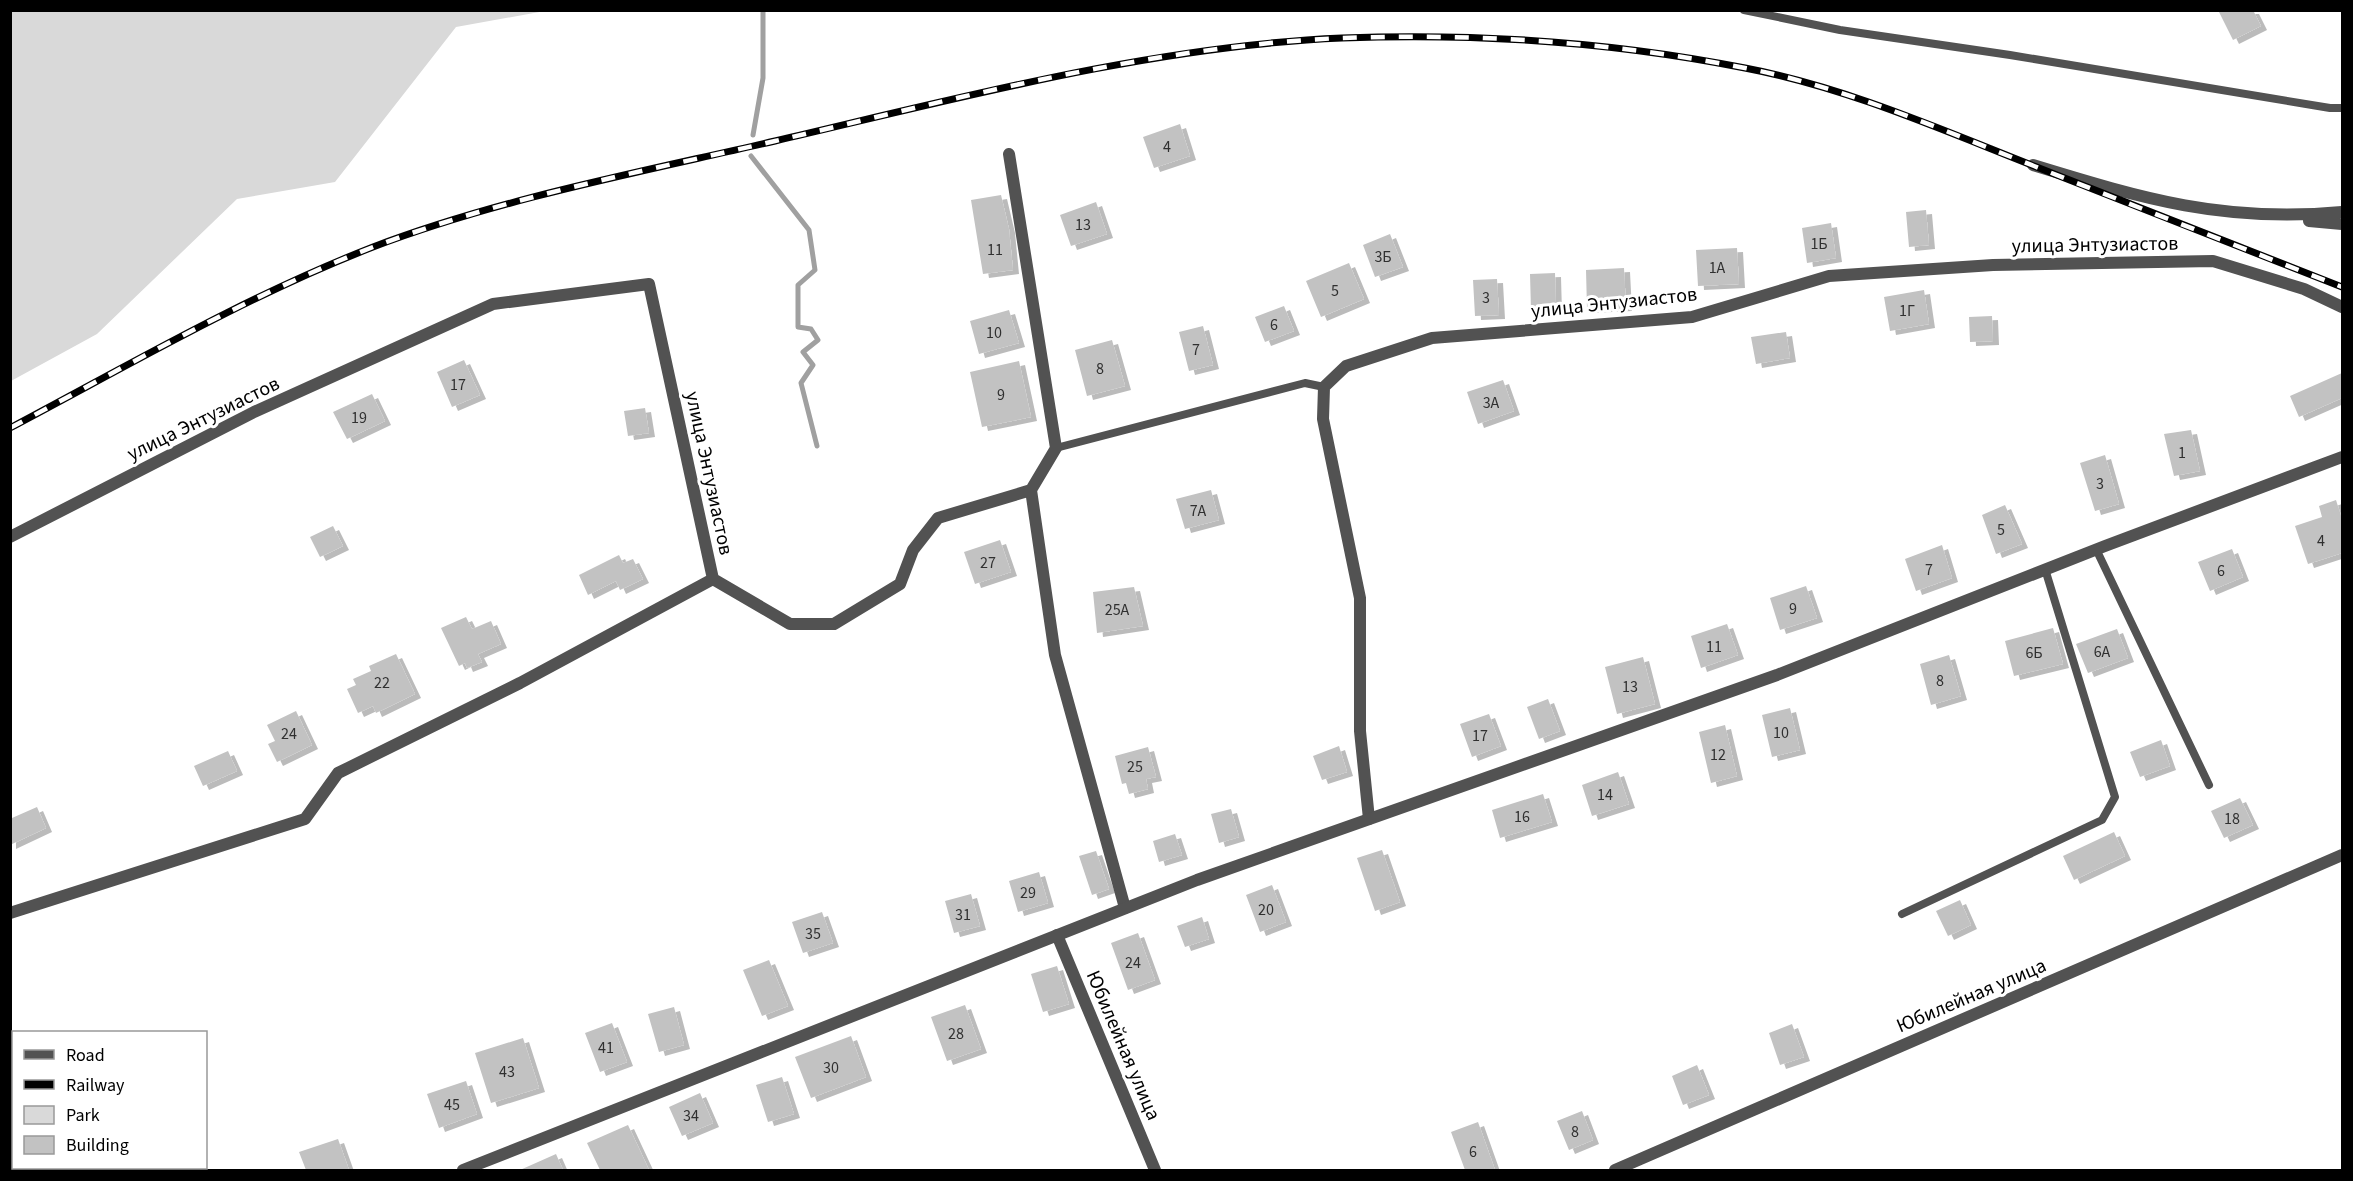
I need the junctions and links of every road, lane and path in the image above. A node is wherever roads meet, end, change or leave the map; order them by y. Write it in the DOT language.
graph roads {
  1 [pos="1744,10"];
  2 [pos="2343,108"];
  3 [pos="1010,153"];
  4 [pos="2033,165"];
  5 [pos="2343,212"];
  6 [pos="2234,214"];
  7 [pos="2343,224"];
  8 [pos="2343,307"];
  9 [pos="1324,387"];
  10 [pos="1056,448"];
  11 [pos="2343,457"];
  12 [pos="1031,490"];
  13 [pos="10,537"];
  14 [pos="2096,549"];
  15 [pos="2046,569"];
  16 [pos="712,579"];
  17 [pos="2209,785"];
  18 [pos="1369,819"];
  19 [pos="2343,855"];
  20 [pos="1125,908"];
  21 [pos="10,913"];
  22 [pos="1902,914"];
  23 [pos="1057,935"];
  24 [pos="462,1170"];
  25 [pos="1155,1170"];
  26 [pos="1615,1170"];
  1 -- 2 [label="lane"];
  3 -- 10 [label="street"];
  4 -- 6 [label="street"];
  5 -- 6 [label="street"];
  6 -- 7 [label="street"];
  8 -- 9 [label="street, улица Энтузиастов"];
  9 -- 10 [label="lane"];
  9 -- 18 [label="street"];
  10 -- 12 [label="street"];
  11 -- 14 [label="street"];
  12 -- 16 [label="street"];
  12 -- 20 [label="street"];
  13 -- 16 [label="street, улица Энтузиастов"];
  14 -- 15 [label="street"];
  14 -- 17 [label="lane"];
  15 -- 18 [label="street"];
  15 -- 22 [label="lane"];
  16 -- 21 [label="street, улица Энтузиастов"];
  18 -- 20 [label="street"];
  19 -- 26 [label="street, Юбилейная улица"];
  20 -- 23 [label="street"];
  23 -- 24 [label="street"];
  23 -- 25 [label="street, Юбилейная улица"];
}
